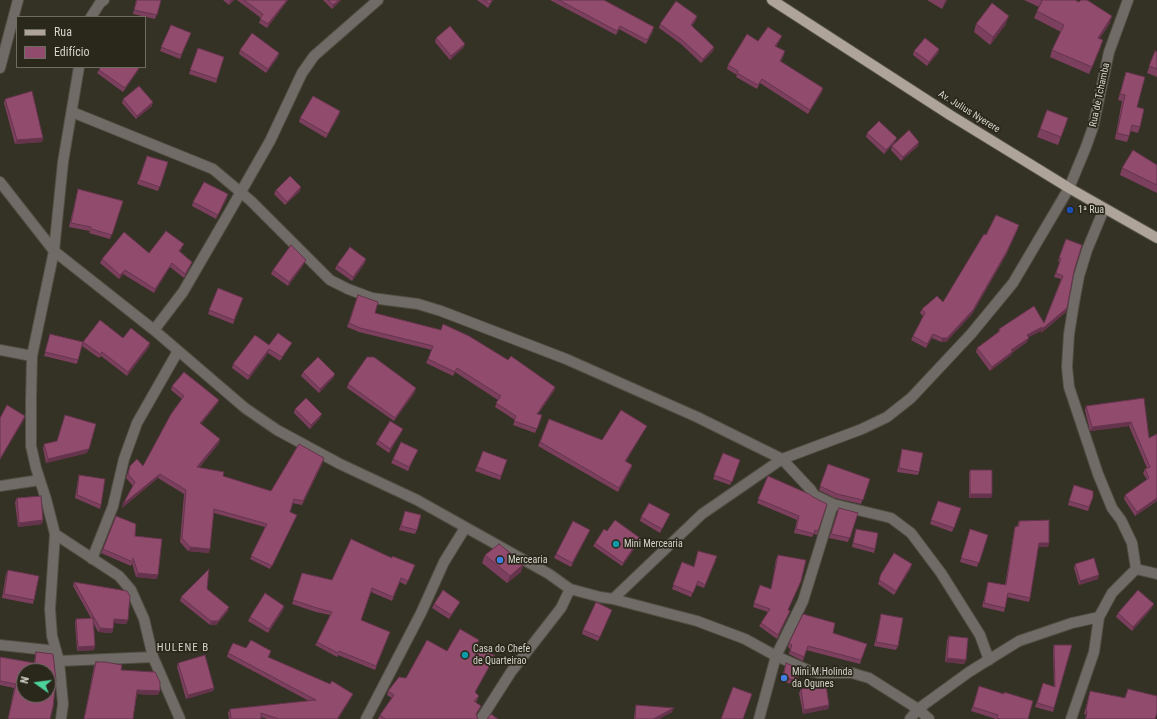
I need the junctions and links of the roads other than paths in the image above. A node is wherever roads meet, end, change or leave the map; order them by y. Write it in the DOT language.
graph roads {
  1 [pos="18,0"];
  2 [pos="104,0"];
  3 [pos="378,0"];
  4 [pos="772,0"];
  5 [pos="1128,0"];
  6 [pos="92,16"];
  7 [pos="0,68"];
  8 [pos="78,68"];
  9 [pos="72,112"];
  10 [pos="0,182"];
  11 [pos="1069,188"];
  12 [pos="241,192"];
  13 [pos="1104,209"];
  14 [pos="1157,238"];
  15 [pos="54,251"];
  16 [pos="154,330"];
  17 [pos="0,350"];
  18 [pos="178,351"];
  19 [pos="32,356"];
  20 [pos="782,459"];
  21 [pos="40,480"];
  22 [pos="0,486"];
  23 [pos="833,504"];
  24 [pos="465,528"];
  25 [pos="55,534"];
  26 [pos="92,559"];
  27 [pos="1136,569"];
  28 [pos="1157,574"];
  29 [pos="570,589"];
  30 [pos="613,600"];
  31 [pos="1099,617"];
  32 [pos="0,645"];
  33 [pos="56,651"];
  34 [pos="776,656"];
  35 [pos="153,657"];
  36 [pos="989,660"];
  37 [pos="59,661"];
  38 [pos="918,709"];
  39 [pos="61,719"];
  40 [pos="180,719"];
  41 [pos="366,719"];
  42 [pos="481,719"];
  43 [pos="759,719"];
  44 [pos="910,719"];
  45 [pos="929,719"];
  46 [pos="1071,719"];
  1 -- 7 [label="street"];
  2 -- 6 [label="street"];
  3 -- 12 [label="street"];
  4 -- 11 [label="main road, Av. Julius Nyerere"];
  5 -- 11 [label="street, Rua de Tchamba"];
  8 -- 9 [label="street"];
  9 -- 12 [label="street"];
  9 -- 15 [label="street"];
  10 -- 15 [label="street"];
  11 -- 13 [label="main road, Av. Julius Nyerere"];
  11 -- 20 [label="street, Rua de Tchamba"];
  12 -- 16 [label="street"];
  12 -- 20 [label="street"];
  13 -- 14 [label="main road, Av. Julius Nyerere"];
  13 -- 27 [label="street"];
  15 -- 16 [label="street"];
  15 -- 19 [label="street"];
  16 -- 18 [label="street"];
  17 -- 19 [label="street"];
  18 -- 24 [label="street"];
  18 -- 26 [label="street"];
  19 -- 21 [label="street"];
  20 -- 23 [label="street"];
  20 -- 30 [label="street, Rua de Tchamba"];
  21 -- 22 [label="street"];
  21 -- 25 [label="street"];
  23 -- 34 [label="street"];
  23 -- 36 [label="street"];
  24 -- 29 [label="street"];
  24 -- 41 [label="street"];
  25 -- 26 [label="street"];
  25 -- 33 [label="street"];
  26 -- 35 [label="street"];
  27 -- 28 [label="street"];
  27 -- 31 [label="street"];
  29 -- 30 [label="street"];
  29 -- 42 [label="street"];
  30 -- 34 [label="street"];
  31 -- 36 [label="street"];
  31 -- 46 [label="street"];
  32 -- 33 [label="street"];
  33 -- 37 [label="street"];
  34 -- 38 [label="street"];
  34 -- 43 [label="street"];
  35 -- 37 [label="street"];
  35 -- 40 [label="street"];
  36 -- 38 [label="street"];
  37 -- 39 [label="street"];
  38 -- 44 [label="street"];
  38 -- 45 [label="street"];
}
